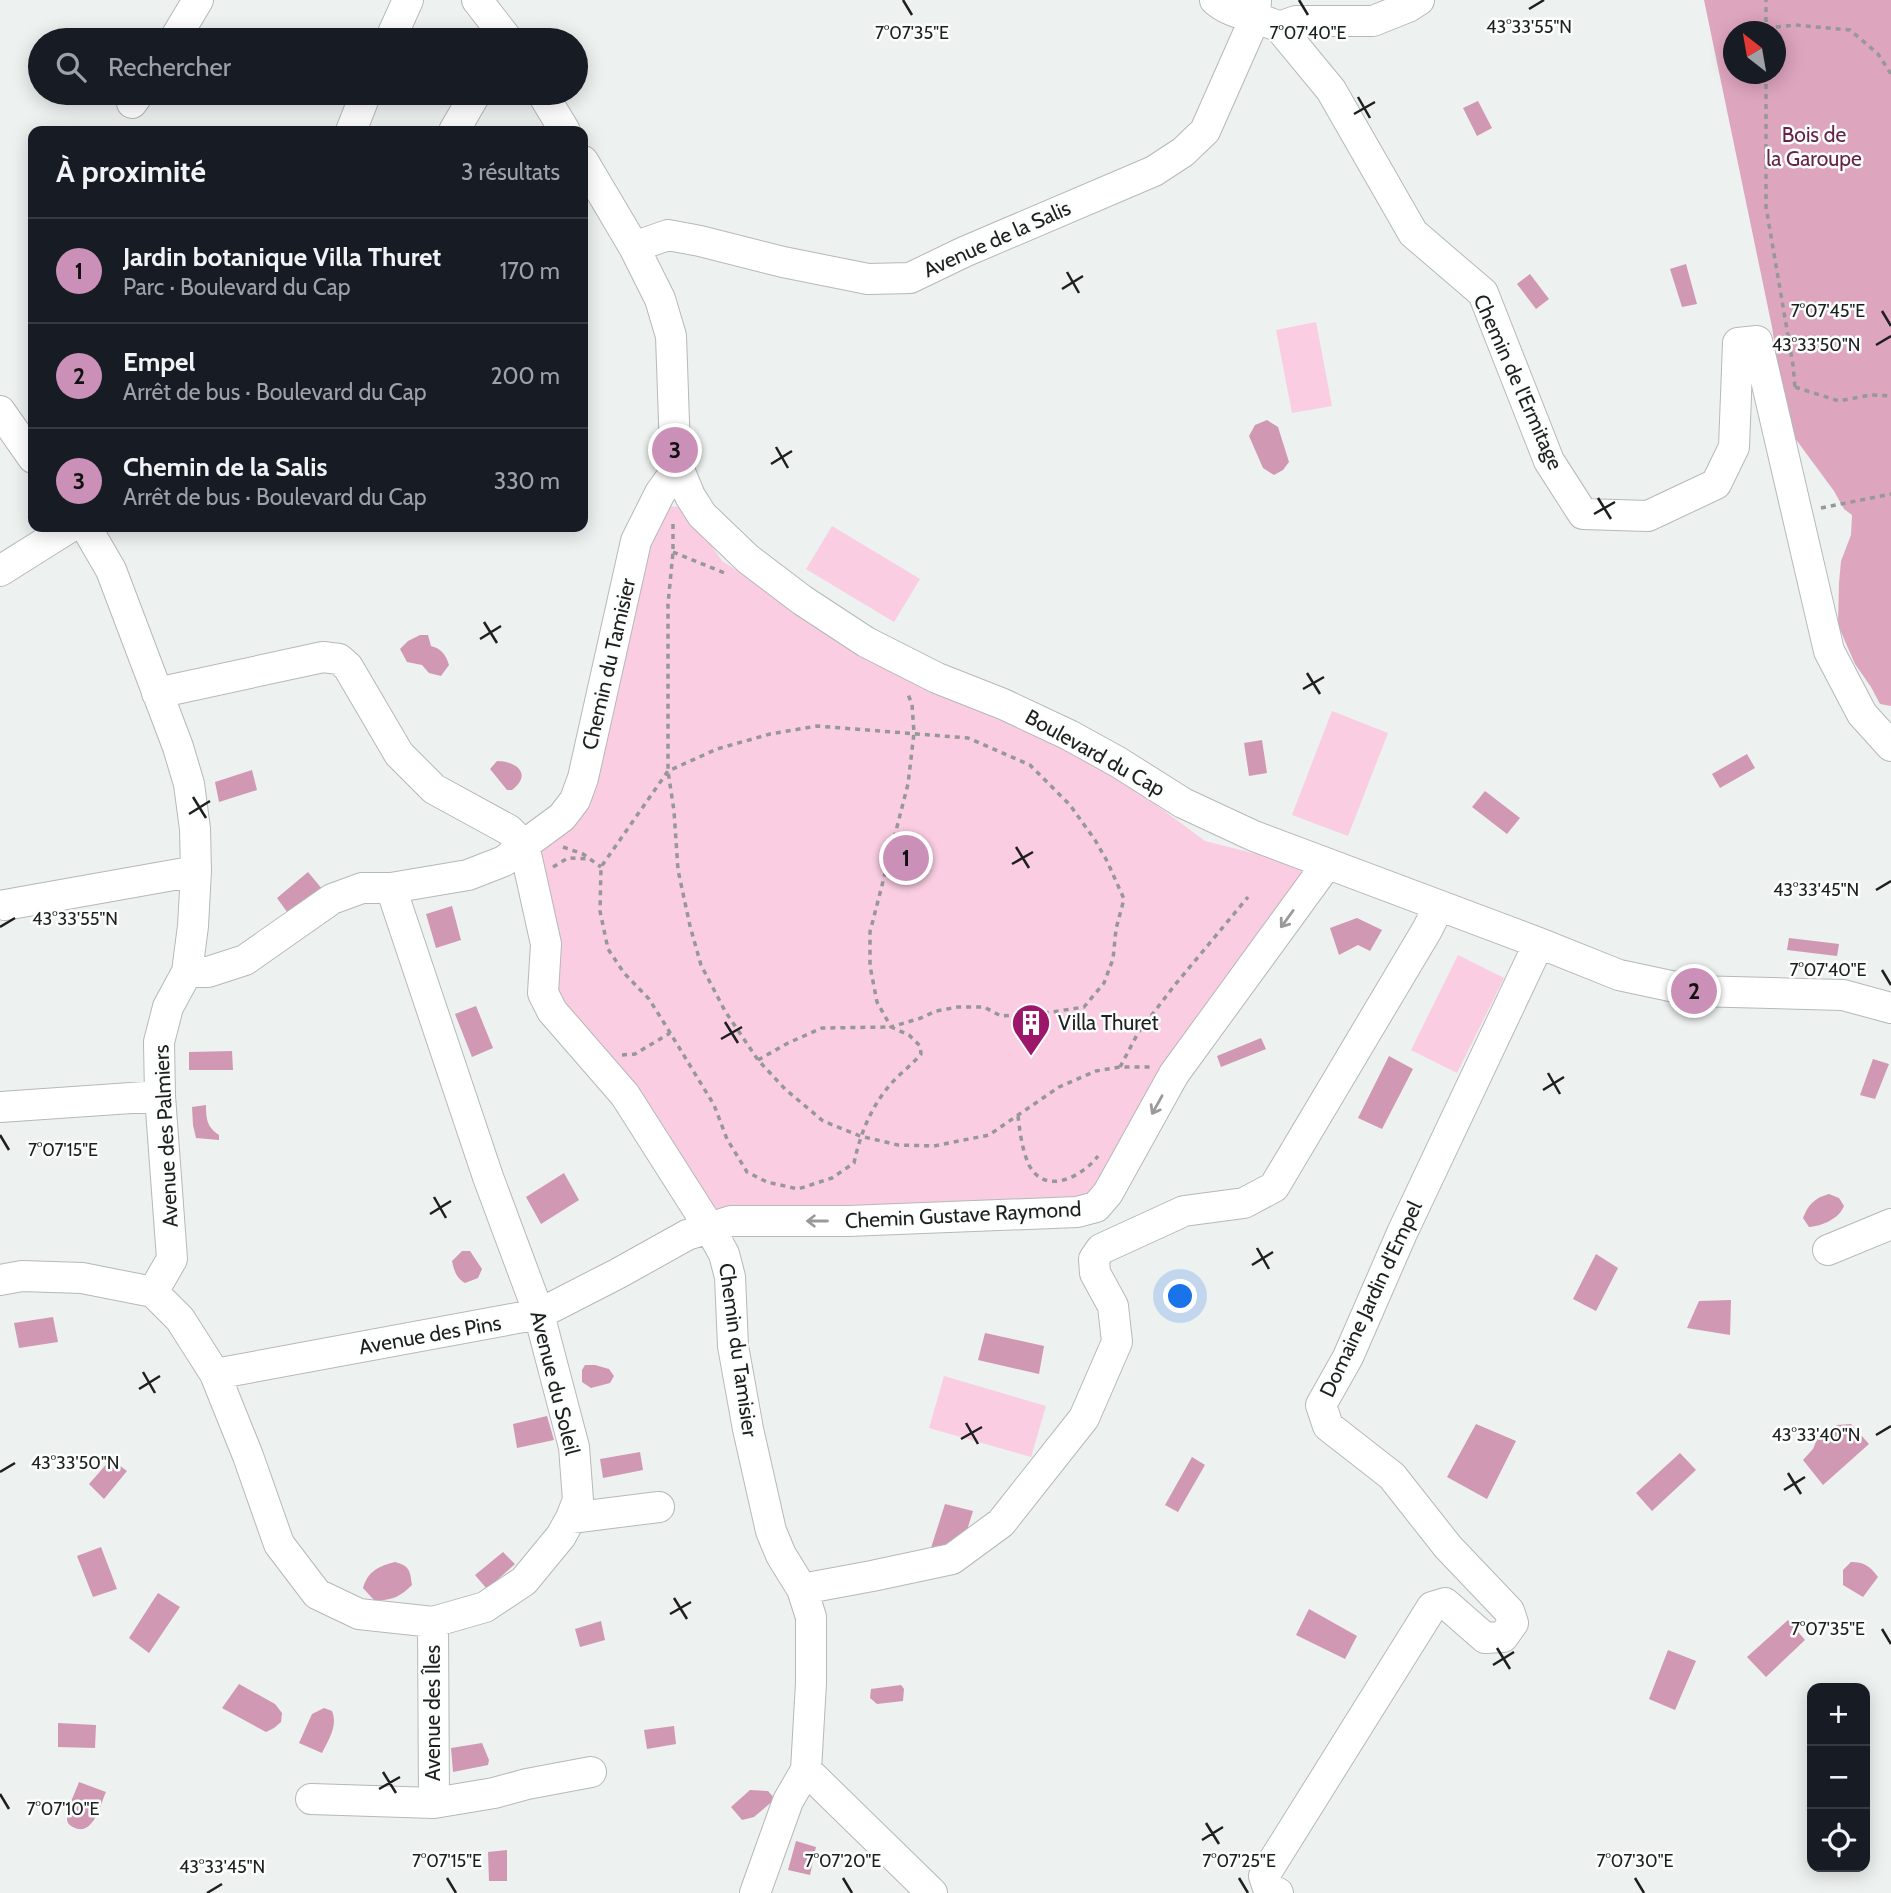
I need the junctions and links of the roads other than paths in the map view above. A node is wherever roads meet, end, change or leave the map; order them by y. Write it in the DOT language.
graph roads {
  1 [pos="198,0"];
  2 [pos="408,0"];
  3 [pos="477,0"];
  4 [pos="1215,0"];
  5 [pos="1419,0"];
  6 [pos="1263,15"];
  7 [pos="181,28"];
  8 [pos="395,28"];
  9 [pos="499,28"];
  10 [pos="361,105"];
  11 [pos="470,105"];
  12 [pos="549,105"];
  13 [pos="353,126"];
  14 [pos="457,126"];
  15 [pos="562,126"];
  16 [pos="588,169"];
  17 [pos="634,247"];
  18 [pos="3,421"];
  19 [pos="28,452"];
  20 [pos="670,483"];
  21 [pos="61,532"];
  22 [pos="89,532"];
  23 [pos="0,572"];
  24 [pos="158,693"];
  25 [pos="1891,746"];
  26 [pos="530,841"];
  27 [pos="1327,864"];
  28 [pos="196,871"];
  29 [pos="391,888"];
  30 [pos="5,905"];
  31 [pos="1439,906"];
  32 [pos="1539,943"];
  33 [pos="187,972"];
  34 [pos="1891,1008"];
  35 [pos="160,1097"];
  36 [pos="0,1107"];
  37 [pos="1891,1224"];
  38 [pos="709,1227"];
  39 [pos="1828,1250"];
  40 [pos="0,1280"];
  41 [pos="153,1292"];
  42 [pos="539,1314"];
  43 [pos="215,1374"];
  44 [pos="659,1507"];
  45 [pos="571,1518"];
  46 [pos="803,1589"];
  47 [pos="433,1622"];
  48 [pos="806,1770"];
  49 [pos="591,1772"];
  50 [pos="311,1799"];
  51 [pos="434,1803"];
  52 [pos="755,1893"];
  53 [pos="932,1893"];
  54 [pos="1278,1893"];
  1 -- 7 [label="street"];
  2 -- 8 [label="street"];
  3 -- 9 [label="street"];
  4 -- 6 [label="street"];
  5 -- 6 [label="street"];
  6 -- 17 [label="street, Avenue de la Salis"];
  6 -- 25 [label="street, Chemin de l'Ermitage"];
  10 -- 13 [label="street"];
  11 -- 14 [label="street"];
  12 -- 15 [label="street"];
  16 -- 17 [label="street, Boulevard du Cap"];
  17 -- 20 [label="street, Boulevard du Cap"];
  18 -- 19 [label="street"];
  20 -- 26 [label="street, Chemin du Tamisier"];
  20 -- 27 [label="street, Boulevard du Cap"];
  21 -- 23 [label="street"];
  22 -- 24 [label="street, Avenue des Palmiers"];
  24 -- 26 [label="street"];
  24 -- 28 [label="street, Avenue des Palmiers"];
  26 -- 29 [label="street, Chemin du Tamisier"];
  26 -- 38 [label="street, Chemin du Tamisier"];
  27 -- 31 [label="street, Boulevard du Cap"];
  27 -- 38 [label="street, Chemin Gustave Raymond, one-way"];
  28 -- 30 [label="street"];
  28 -- 33 [label="street, Avenue des Palmiers"];
  29 -- 33 [label="street, Chemin du Tamisier"];
  29 -- 42 [label="street, Avenue du Soleil"];
  31 -- 32 [label="street, Boulevard du Cap"];
  31 -- 46 [label="street"];
  32 -- 34 [label="street, Boulevard du Cap"];
  32 -- 54 [label="street, Domaine Jardin d'Empel"];
  33 -- 35 [label="street, Avenue des Palmiers"];
  35 -- 36 [label="street"];
  35 -- 41 [label="street, Avenue des Palmiers"];
  37 -- 39 [label="street"];
  38 -- 42 [label="street, Avenue des Pins"];
  38 -- 46 [label="street, Chemin du Tamisier"];
  40 -- 41 [label="street"];
  41 -- 43 [label="street, Avenue du Soleil"];
  42 -- 43 [label="street, Avenue des Pins"];
  42 -- 45 [label="street, Avenue du Soleil"];
  43 -- 47 [label="street, Avenue du Soleil"];
  44 -- 45 [label="street"];
  45 -- 47 [label="street, Avenue du Soleil"];
  46 -- 48 [label="street, Chemin du Tamisier"];
  47 -- 51 [label="street, Avenue des Îles"];
  48 -- 52 [label="street"];
  48 -- 53 [label="street"];
  49 -- 51 [label="street"];
  50 -- 51 [label="street"];
}
